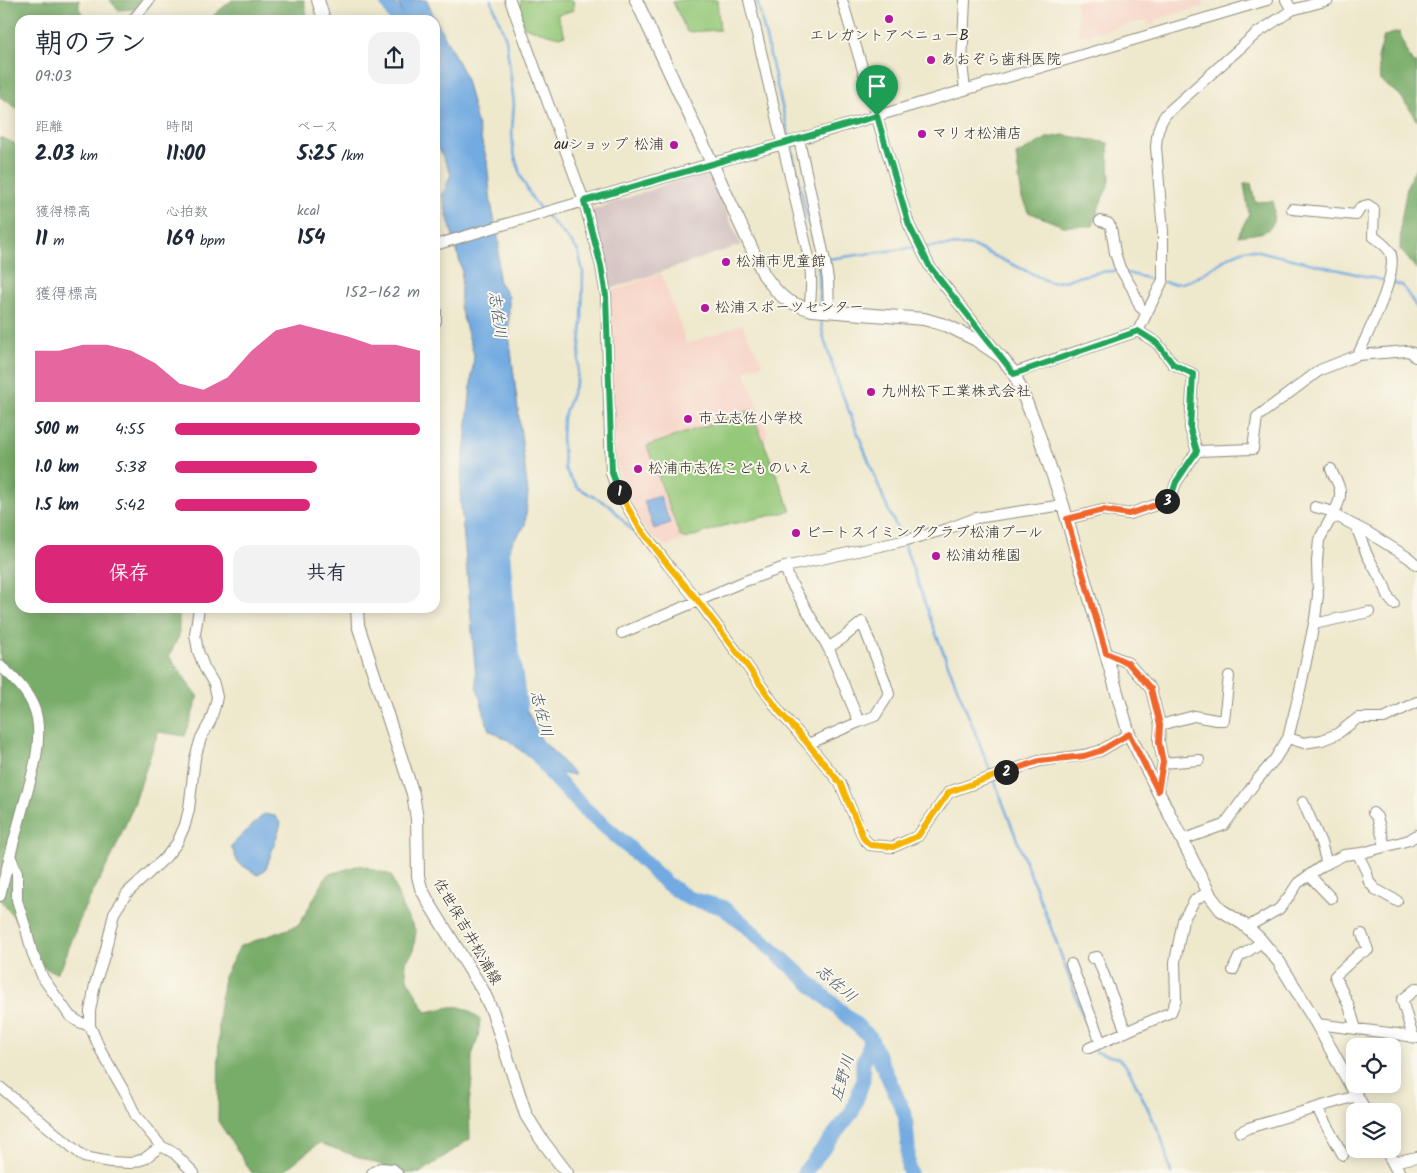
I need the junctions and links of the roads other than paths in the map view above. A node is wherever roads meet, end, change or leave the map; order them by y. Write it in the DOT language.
graph roads {
  1 [pos="149,0"];
  2 [pos="318,0"];
  3 [pos="510,0"];
  4 [pos="636,0"];
  5 [pos="749,0"];
  6 [pos="842,0"];
  7 [pos="965,0"];
  8 [pos="1267,0"];
  9 [pos="1286,0"];
  10 [pos="1328,0"];
  11 [pos="1292,10"];
  12 [pos="137,15"];
  13 [pos="322,15"];
  14 [pos="965,90"];
  15 [pos="877,116"];
  16 [pos="791,142"];
  17 [pos="713,163"];
  18 [pos="584,201"];
  19 [pos="1292,209"];
  20 [pos="1100,221"];
  21 [pos="440,244"];
  22 [pos="811,309"];
  23 [pos="829,311"];
  24 [pos="1147,314"];
  25 [pos="1138,331"];
  26 [pos="1358,355"];
  27 [pos="1001,357"];
  28 [pos="1415,357"];
  29 [pos="1014,374"];
  30 [pos="1197,451"];
  31 [pos="1331,469"];
  32 [pos="1063,505"];
  33 [pos="1315,507"];
  34 [pos="1332,516"];
  35 [pos="1067,519"];
  36 [pos="1356,526"];
  37 [pos="1417,565"];
  38 [pos="785,567"];
  39 [pos="698,601"];
  40 [pos="1394,604"];
  41 [pos="1369,612"];
  42 [pos="198,613"];
  43 [pos="357,613"];
  44 [pos="1314,624"];
  45 [pos="622,633"];
  46 [pos="828,648"];
  47 [pos="1106,653"];
  48 [pos="0,666"];
  49 [pos="1229,676"];
  50 [pos="1417,702"];
  51 [pos="859,722"];
  52 [pos="1160,725"];
  53 [pos="1129,734"];
  54 [pos="1288,738"];
  55 [pos="808,744"];
  56 [pos="1199,760"];
  57 [pos="1163,762"];
  58 [pos="1158,791"];
  59 [pos="1303,802"];
  60 [pos="1373,814"];
  61 [pos="1417,835"];
  62 [pos="1182,840"];
  63 [pos="1385,846"];
  64 [pos="1358,854"];
  65 [pos="10,855"];
  66 [pos="1327,864"];
  67 [pos="1309,875"];
  68 [pos="1208,892"];
  69 [pos="0,896"];
  70 [pos="1331,898"];
  71 [pos="1397,901"];
  72 [pos="1247,927"];
  73 [pos="1362,934"];
  74 [pos="1262,942"];
  75 [pos="1092,958"];
  76 [pos="1071,964"];
  77 [pos="1233,970"];
  78 [pos="1417,988"];
  79 [pos="1317,1024"];
  80 [pos="90,1026"];
  81 [pos="1356,1029"];
  82 [pos="1126,1032"];
  83 [pos="1415,1037"];
  84 [pos="0,1088"];
  85 [pos="1356,1096"];
  86 [pos="1360,1103"];
  87 [pos="1317,1108"];
  88 [pos="1240,1132"];
  89 [pos="161,1146"];
  90 [pos="1343,1155"];
  91 [pos="1417,1157"];
  92 [pos="1396,1167"];
  93 [pos="194,1173"];
  94 [pos="372,1173"];
  95 [pos="397,1173"];
  96 [pos="567,1173"];
  1 -- 12 [label="street"];
  2 -- 13 [label="main road"];
  3 -- 18 [label="street"];
  4 -- 17 [label="main road"];
  5 -- 16 [label="street"];
  6 -- 15 [label="street"];
  7 -- 14 [label="street"];
  8 -- 14 [label="street"];
  9 -- 11 [label="street"];
  10 -- 11 [label="street"];
  11 -- 24 [label="street"];
  14 -- 15 [label="street"];
  15 -- 16 [label="street"];
  15 -- 27 [label="street"];
  16 -- 17 [label="street"];
  16 -- 22 [label="street"];
  16 -- 23 [label="street"];
  17 -- 18 [label="street"];
  17 -- 22 [label="main road"];
  18 -- 21 [label="street"];
  18 -- 39 [label="street"];
  19 -- 26 [label="street"];
  20 -- 24 [label="street"];
  22 -- 23 [label="main road"];
  23 -- 27 [label="main road"];
  24 -- 25 [label="street"];
  25 -- 29 [label="street"];
  25 -- 30 [label="street"];
  26 -- 28 [label="street"];
  26 -- 30 [label="street"];
  27 -- 29 [label="main road"];
  29 -- 32 [label="main road"];
  30 -- 35 [label="street"];
  31 -- 34 [label="street"];
  32 -- 35 [label="main road"];
  32 -- 38 [label="street"];
  33 -- 34 [label="street"];
  34 -- 36 [label="street"];
  34 -- 44 [label="street"];
  35 -- 47 [label="main road"];
  36 -- 37 [label="street"];
  36 -- 40 [label="street"];
  38 -- 39 [label="street"];
  38 -- 46 [label="street"];
  39 -- 45 [label="street"];
  39 -- 55 [label="street"];
  41 -- 44 [label="street"];
  42 -- 80 [label="street"];
  43 -- 96 [label="main road, 佐世保吉井松浦線"];
  44 -- 54 [label="street"];
  46 -- 51 [label="street"];
  46 -- 51 [label="street"];
  47 -- 52 [label="street"];
  47 -- 53 [label="main road"];
  48 -- 65 [label="street"];
  49 -- 52 [label="street"];
  50 -- 54 [label="street"];
  51 -- 55 [label="street"];
  52 -- 57 [label="street"];
  53 -- 55 [label="street"];
  53 -- 58 [label="main road"];
  54 -- 62 [label="street"];
  56 -- 57 [label="street"];
  57 -- 58 [label="street"];
  58 -- 62 [label="main road"];
  59 -- 66 [label="street"];
  60 -- 63 [label="street"];
  61 -- 63 [label="street"];
  62 -- 68 [label="main road"];
  63 -- 64 [label="street"];
  64 -- 66 [label="street"];
  64 -- 71 [label="street"];
  65 -- 69 [label="street"];
  65 -- 80 [label="street"];
  66 -- 67 [label="street"];
  67 -- 70 [label="street"];
  67 -- 72 [label="street"];
  68 -- 72 [label="main road"];
  68 -- 82 [label="street"];
  72 -- 74 [label="main road"];
  73 -- 81 [label="street"];
  74 -- 77 [label="street"];
  74 -- 79 [label="main road"];
  75 -- 82 [label="street"];
  76 -- 82 [label="street"];
  78 -- 83 [label="street"];
  79 -- 81 [label="street"];
  79 -- 85 [label="main road"];
  80 -- 89 [label="street"];
  81 -- 83 [label="street"];
  84 -- 89 [label="street"];
  85 -- 86 [label="main road"];
  85 -- 87 [label="street"];
  87 -- 88 [label="street"];
  87 -- 90 [label="street"];
  89 -- 93 [label="street"];
  91 -- 92 [label="street"];
  94 -- 95 [label="street"];
}
